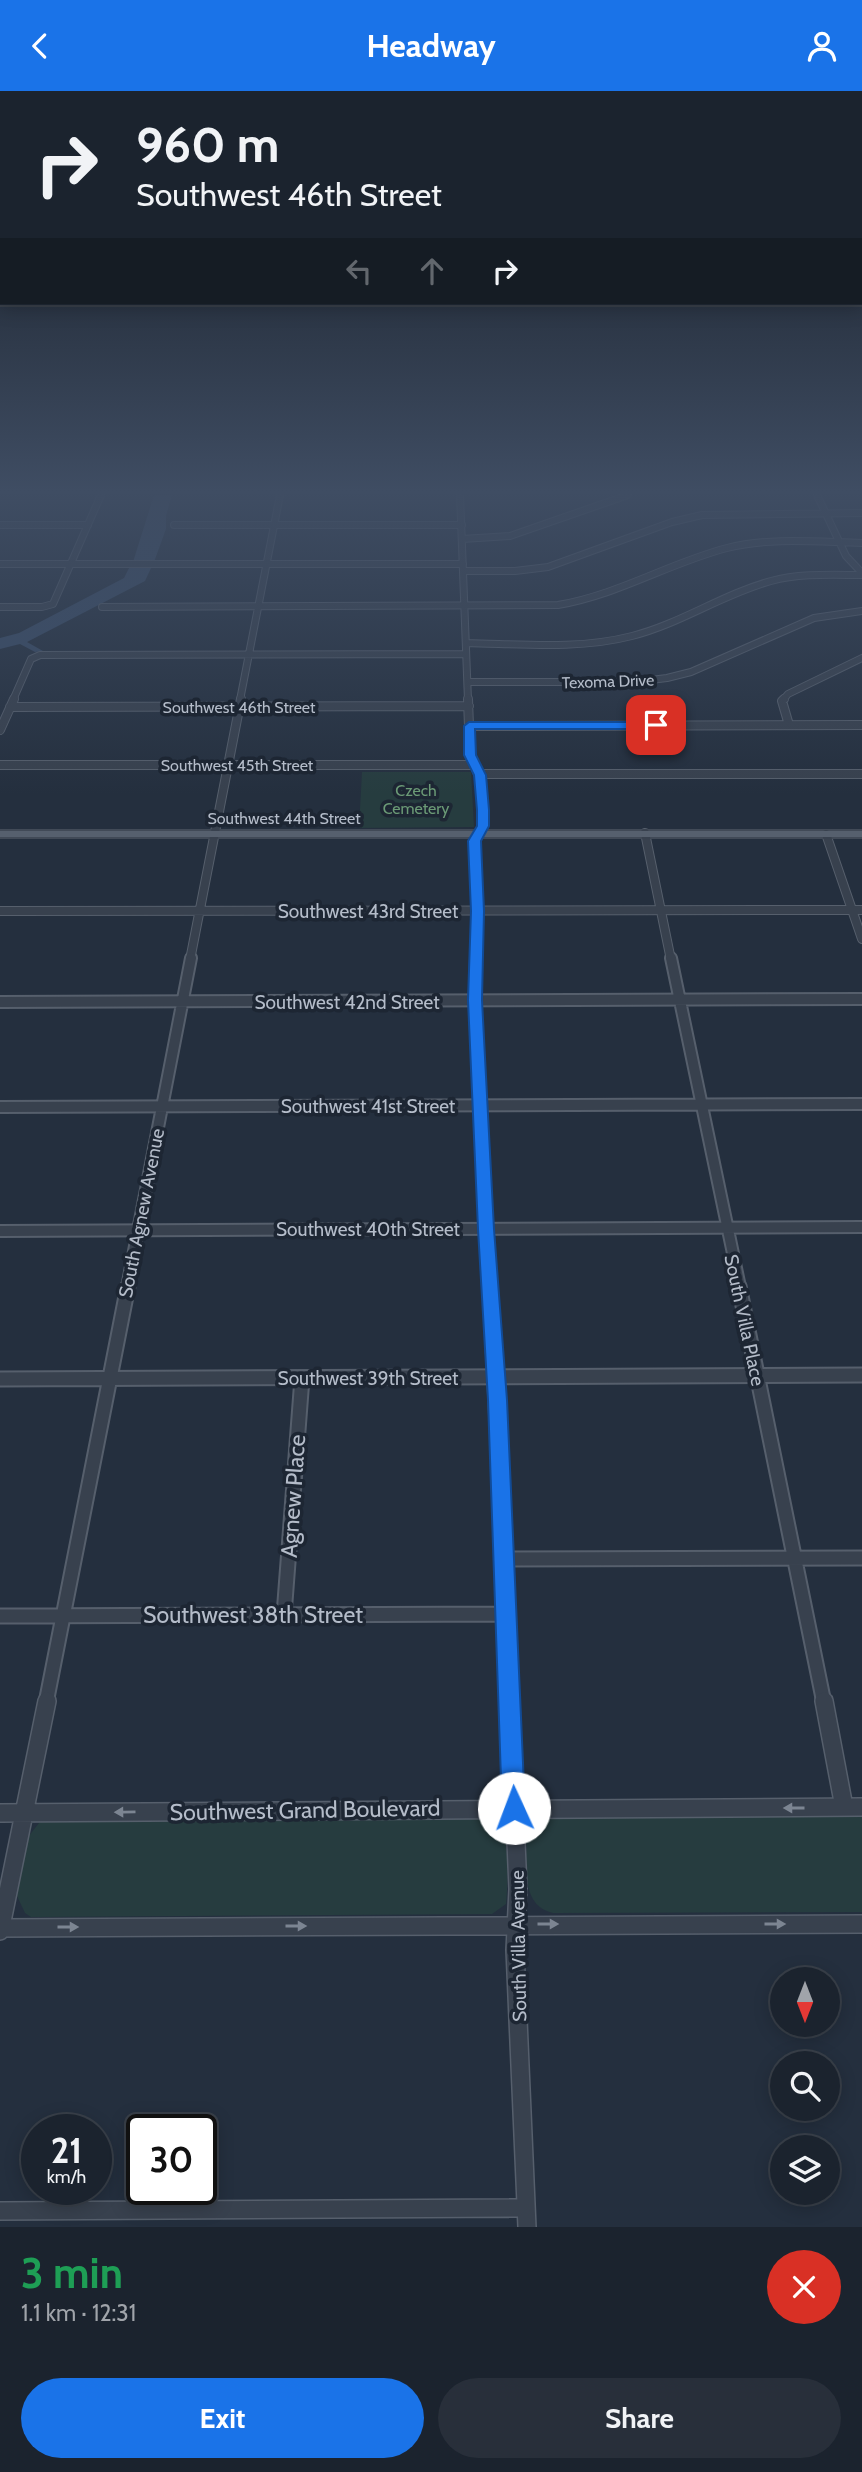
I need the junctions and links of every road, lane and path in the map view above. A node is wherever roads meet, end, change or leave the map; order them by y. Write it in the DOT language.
graph roads {
  1 [pos="56,595"];
  2 [pos="261,595"];
  3 [pos="464,595"];
  4 [pos="605,595"];
  5 [pos="737,595"];
  6 [pos="465,606"];
  7 [pos="0,607"];
  8 [pos="102,607"];
  9 [pos="258,607"];
  10 [pos="862,611"];
  11 [pos="466,648"];
  12 [pos="249,654"];
  13 [pos="862,658"];
  14 [pos="468,683"];
  15 [pos="469,706"];
  16 [pos="10,707"];
  17 [pos="240,707"];
  18 [pos="789,725"];
  19 [pos="862,725"];
  20 [pos="469,726"];
  21 [pos="0,730"];
  22 [pos="0,765"];
  23 [pos="228,766"];
  24 [pos="476,770"];
  25 [pos="862,774"];
  26 [pos="645,833"];
  27 [pos="0,834"];
  28 [pos="215,834"];
  29 [pos="479,834"];
  30 [pos="826,834"];
  31 [pos="862,834"];
  32 [pos="662,910"];
  33 [pos="0,911"];
  34 [pos="478,911"];
  35 [pos="851,911"];
  36 [pos="862,911"];
  37 [pos="199,913"];
  38 [pos="862,939"];
  39 [pos="862,999"];
  40 [pos="475,1000"];
  41 [pos="678,1000"];
  42 [pos="0,1002"];
  43 [pos="181,1003"];
  44 [pos="703,1104"];
  45 [pos="862,1104"];
  46 [pos="480,1106"];
  47 [pos="0,1107"];
  48 [pos="162,1108"];
  49 [pos="862,1227"];
  50 [pos="725,1228"];
  51 [pos="486,1229"];
  52 [pos="0,1231"];
  53 [pos="137,1231"];
  54 [pos="862,1375"];
  55 [pos="758,1376"];
  56 [pos="0,1378"];
  57 [pos="302,1378"];
  58 [pos="497,1379"];
  59 [pos="109,1380"];
  60 [pos="796,1558"];
  61 [pos="862,1558"];
  62 [pos="504,1559"];
  63 [pos="507,1614"];
  64 [pos="284,1615"];
  65 [pos="0,1616"];
  66 [pos="64,1616"];
  67 [pos="844,1807"];
  68 [pos="862,1807"];
  69 [pos="514,1808"];
  70 [pos="0,1813"];
  71 [pos="24,1813"];
  72 [pos="517,1924"];
  73 [pos="862,1924"];
  74 [pos="0,1929"];
  75 [pos="525,2208"];
  76 [pos="0,2211"];
  77 [pos="527,2227"];
  1 -- 7 [label="street"];
  2 -- 9 [label="street, South Agnew Avenue"];
  3 -- 6 [label="street, South Villa Avenue"];
  4 -- 6 [label="street"];
  5 -- 11 [label="street"];
  6 -- 9 [label="street"];
  6 -- 11 [label="street, South Villa Avenue"];
  8 -- 9 [label="street"];
  9 -- 12 [label="street, South Agnew Avenue"];
  10 -- 14 [label="street, Texoma Drive"];
  11 -- 12 [label="street"];
  11 -- 14 [label="street, South Villa Avenue"];
  12 -- 16 [label="street"];
  12 -- 17 [label="street, South Agnew Avenue"];
  13 -- 18 [label="street"];
  14 -- 15 [label="street, South Villa Avenue"];
  15 -- 17 [label="street, Southwest 46th Street"];
  15 -- 20 [label="street, South Villa Avenue"];
  16 -- 17 [label="street, Southwest 46th Street"];
  16 -- 21 [label="street"];
  17 -- 23 [label="street, South Agnew Avenue"];
  18 -- 19 [label="street"];
  18 -- 20 [label="street"];
  20 -- 24 [label="street, South Villa Avenue"];
  22 -- 23 [label="street, Southwest 45th Street"];
  23 -- 24 [label="street, Southwest 45th Street"];
  23 -- 28 [label="street, South Agnew Avenue"];
  24 -- 25 [label="street, Southwest 45th Street"];
  24 -- 29 [label="street, South Villa Avenue"];
  26 -- 29 [label="main road, Southwest 44th Street"];
  26 -- 30 [label="main road, Southwest 44th Street"];
  26 -- 32 [label="street, South Villa Place"];
  27 -- 28 [label="main road, Southwest 44th Street"];
  28 -- 29 [label="main road, Southwest 44th Street"];
  28 -- 37 [label="street, South Agnew Avenue"];
  29 -- 34 [label="street, South Villa Avenue"];
  30 -- 31 [label="main road, Southwest 44th Street"];
  30 -- 35 [label="street"];
  32 -- 34 [label="street, Southwest 43rd Street"];
  32 -- 35 [label="street, Southwest 43rd Street"];
  32 -- 41 [label="street, South Villa Place"];
  33 -- 37 [label="street, Southwest 43rd Street"];
  34 -- 37 [label="street, Southwest 43rd Street"];
  34 -- 40 [label="street, South Villa Avenue"];
  35 -- 36 [label="street, Southwest 43rd Street"];
  35 -- 38 [label="street"];
  37 -- 43 [label="street, South Agnew Avenue"];
  39 -- 41 [label="street, Southwest 42nd Street"];
  40 -- 41 [label="street, Southwest 42nd Street"];
  40 -- 43 [label="street, Southwest 42nd Street"];
  40 -- 46 [label="street, South Villa Avenue"];
  41 -- 44 [label="street, South Villa Place"];
  42 -- 43 [label="street, Southwest 42nd Street"];
  43 -- 48 [label="street, South Agnew Avenue"];
  44 -- 45 [label="street, Southwest 41st Street"];
  44 -- 46 [label="street, Southwest 41st Street"];
  44 -- 50 [label="street, South Villa Place"];
  46 -- 48 [label="street, Southwest 41st Street"];
  46 -- 51 [label="street, South Villa Avenue"];
  47 -- 48 [label="street, Southwest 41st Street"];
  48 -- 53 [label="street, South Agnew Avenue"];
  49 -- 50 [label="street, Southwest 40th Street"];
  50 -- 51 [label="street, Southwest 40th Street"];
  50 -- 55 [label="street, South Villa Place"];
  51 -- 53 [label="street, Southwest 40th Street"];
  51 -- 58 [label="street, South Villa Avenue"];
  52 -- 53 [label="street, Southwest 40th Street"];
  53 -- 59 [label="street, South Agnew Avenue"];
  54 -- 55 [label="street, Southwest 39th Street"];
  55 -- 58 [label="street, Southwest 39th Street"];
  55 -- 60 [label="street, South Villa Place"];
  56 -- 59 [label="street, Southwest 39th Street"];
  57 -- 58 [label="street, Southwest 39th Street"];
  57 -- 59 [label="street, Southwest 39th Street"];
  57 -- 64 [label="street, Agnew Place"];
  58 -- 62 [label="street, South Villa Avenue"];
  59 -- 66 [label="street, South Agnew Avenue"];
  60 -- 61 [label="street"];
  60 -- 62 [label="street"];
  60 -- 67 [label="street, South Villa Place"];
  62 -- 63 [label="street, South Villa Avenue"];
  63 -- 64 [label="street, Southwest 38th Street"];
  63 -- 69 [label="street, South Villa Avenue"];
  64 -- 66 [label="street, Southwest 38th Street"];
  65 -- 66 [label="street, Southwest 38th Street"];
  66 -- 71 [label="street, South Agnew Avenue"];
  67 -- 68 [label="street, Southwest Grand Boulevard"];
  67 -- 69 [label="street, Southwest Grand Boulevard, one-way"];
  69 -- 71 [label="street, Southwest Grand Boulevard, one-way"];
  69 -- 72 [label="street, South Villa Avenue"];
  70 -- 71 [label="street, Southwest Grand Boulevard"];
  71 -- 74 [label="street, South Agnew Avenue"];
  72 -- 73 [label="street, one-way"];
  74 -- 72 [label="street, one-way"];
  72 -- 75 [label="street, South Villa Avenue"];
  75 -- 76 [label="street"];
  75 -- 77 [label="street, South Villa Avenue"];
}
